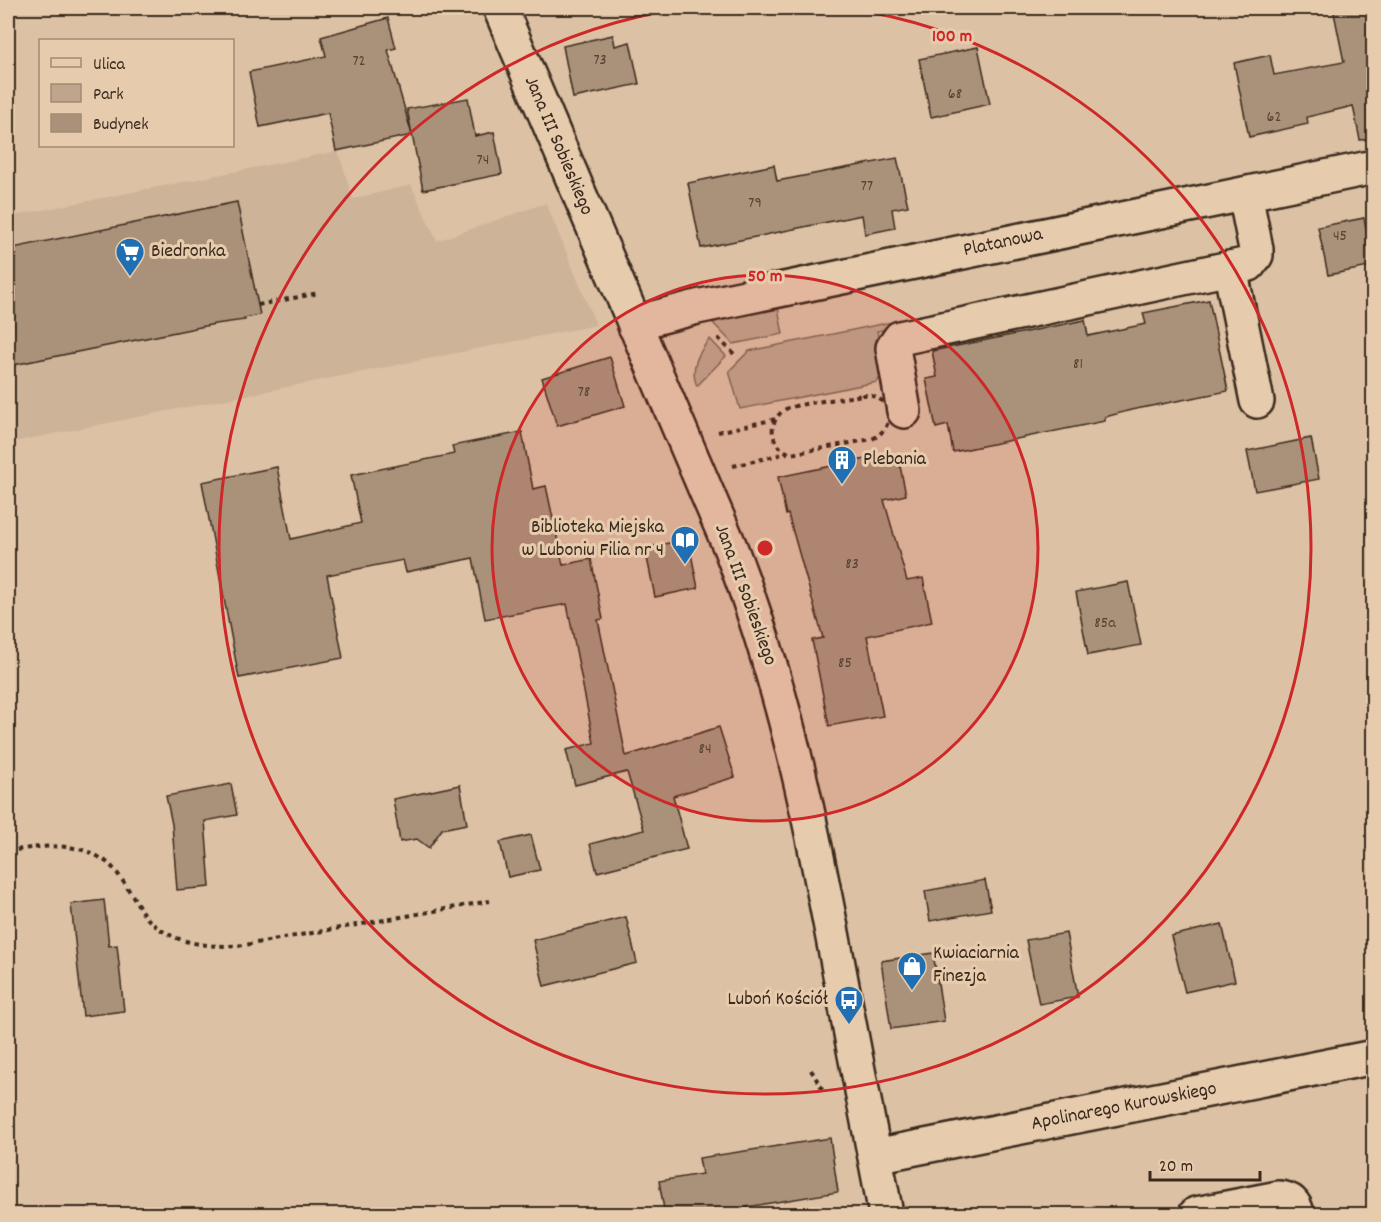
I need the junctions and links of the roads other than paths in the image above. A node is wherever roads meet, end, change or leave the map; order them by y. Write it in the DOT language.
graph roads {
  1 [pos="500,8"];
  2 [pos="1374,167"];
  3 [pos="1245,194"];
  4 [pos="1230,268"];
  5 [pos="635,326"];
  6 [pos="1257,401"];
  7 [pos="904,411"];
  8 [pos="1374,1057"];
  9 [pos="875,1156"];
  10 [pos="886,1215"];
  11 [pos="1196,1215"];
  12 [pos="1297,1215"];
  1 -- 5 [label="street, Jana III Sobieskiego"];
  2 -- 3 [label="street, Platanowa"];
  3 -- 4 [label="street"];
  3 -- 5 [label="street, Platanowa"];
  4 -- 6 [label="street"];
  4 -- 7 [label="street"];
  5 -- 9 [label="street, Jana III Sobieskiego"];
  8 -- 9 [label="street, Apolinarego Kurowskiego"];
  9 -- 10 [label="street, Jana III Sobieskiego"];
  11 -- 12 [label="street"];
}
